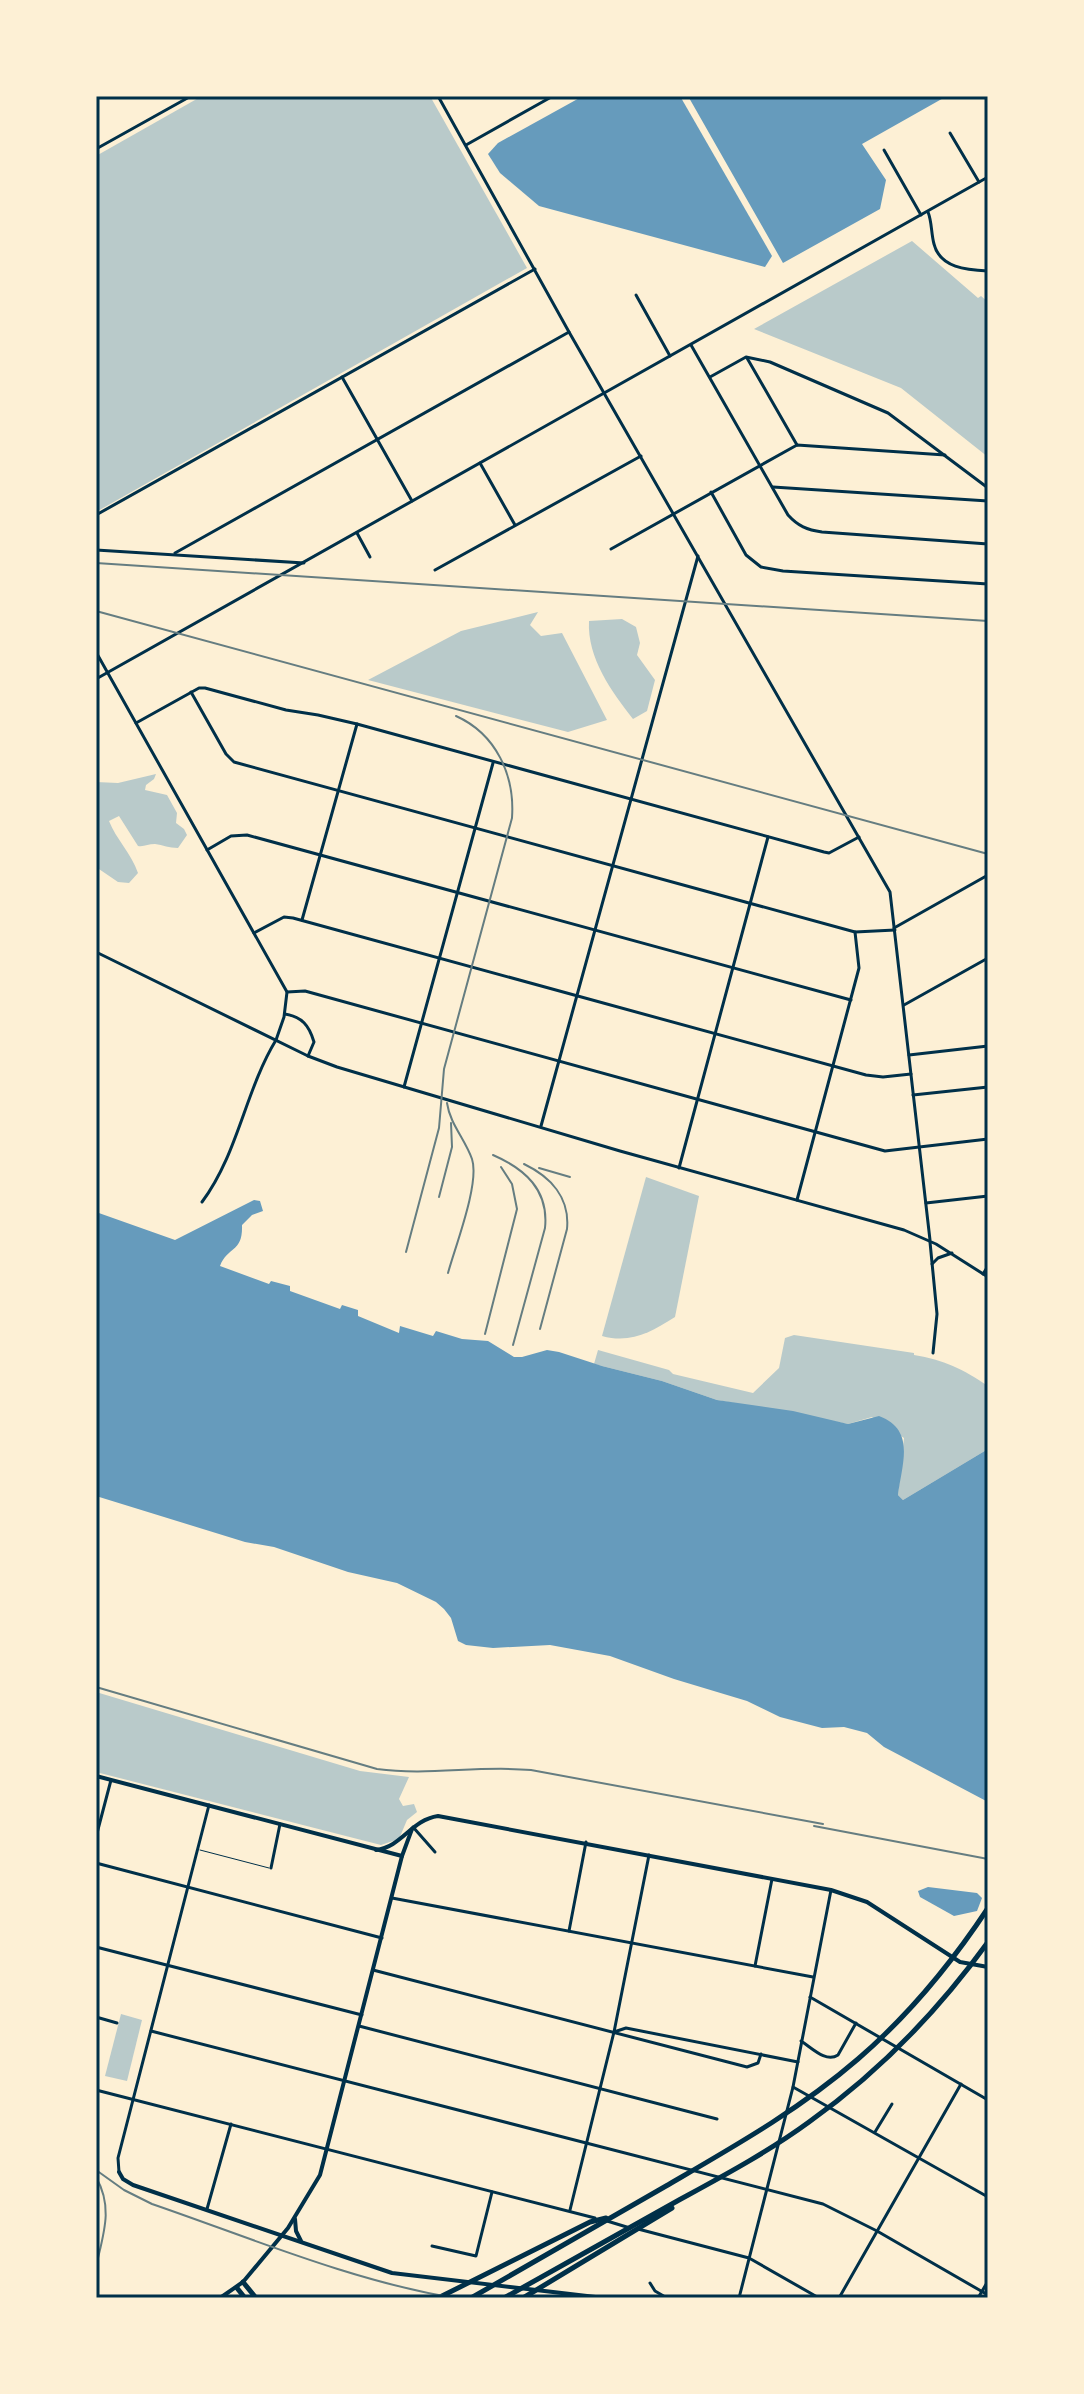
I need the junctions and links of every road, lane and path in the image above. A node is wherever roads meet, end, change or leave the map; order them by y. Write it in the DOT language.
graph roads {
  1 [pos="191,96"];
  2 [pos="438,96"];
  3 [pos="553,96"];
  4 [pos="950,133"];
  5 [pos="465,145"];
  6 [pos="96,149"];
  7 [pos="884,150"];
  8 [pos="988,177"];
  9 [pos="979,182"];
  10 [pos="928,212"];
  11 [pos="921,215"];
  12 [pos="535,269"];
  13 [pos="988,271"];
  14 [pos="636,295"];
  15 [pos="569,332"];
  16 [pos="691,345"];
  17 [pos="670,356"];
  18 [pos="746,357"];
  19 [pos="342,377"];
  20 [pos="710,377"];
  21 [pos="604,393"];
  22 [pos="377,440"];
  23 [pos="797,445"];
  24 [pos="945,455"];
  25 [pos="641,456"];
  26 [pos="480,463"];
  27 [pos="759,464"];
  28 [pos="773,487"];
  29 [pos="988,488"];
  30 [pos="711,492"];
  31 [pos="412,501"];
  32 [pos="988,501"];
  33 [pos="674,513"];
  34 [pos="96,515"];
  35 [pos="515,525"];
  36 [pos="357,533"];
  37 [pos="988,544"];
  38 [pos="611,549"];
  39 [pos="96,550"];
  40 [pos="175,553"];
  41 [pos="698,556"];
  42 [pos="370,557"];
  43 [pos="304,563"];
  44 [pos="435,570"];
  45 [pos="988,584"];
  46 [pos="96,652"];
  47 [pos="107,673"];
  48 [pos="96,679"];
  49 [pos="191,692"];
  50 [pos="136,723"];
  51 [pos="357,724"];
  52 [pos="493,762"];
  53 [pos="338,790"];
  54 [pos="631,800"];
  55 [pos="476,827"];
  56 [pos="768,837"];
  57 [pos="859,837"];
  58 [pos="207,850"];
  59 [pos="320,856"];
  60 [pos="613,865"];
  61 [pos="988,875"];
  62 [pos="458,893"];
  63 [pos="751,902"];
  64 [pos="302,920"];
  65 [pos="894,929"];
  66 [pos="595,930"];
  67 [pos="855,932"];
  68 [pos="254,933"];
  69 [pos="96,952"];
  70 [pos="440,958"];
  71 [pos="988,958"];
  72 [pos="733,968"];
  73 [pos="287,992"];
  74 [pos="578,996"];
  75 [pos="851,1000"];
  76 [pos="903,1006"];
  77 [pos="285,1014"];
  78 [pos="422,1024"];
  79 [pos="715,1034"];
  80 [pos="276,1040"];
  81 [pos="988,1046"];
  82 [pos="909,1055"];
  83 [pos="308,1056"];
  84 [pos="559,1061"];
  85 [pos="834,1065"];
  86 [pos="911,1074"];
  87 [pos="404,1087"];
  88 [pos="988,1087"];
  89 [pos="913,1095"];
  90 [pos="697,1099"];
  91 [pos="541,1126"];
  92 [pos="816,1131"];
  93 [pos="988,1139"];
  94 [pos="919,1147"];
  95 [pos="679,1168"];
  96 [pos="988,1196"];
  97 [pos="797,1200"];
  98 [pos="202,1202"];
  99 [pos="926,1203"];
  100 [pos="930,1240"];
  101 [pos="952,1253"];
  102 [pos="932,1264"];
  103 [pos="988,1266"];
  104 [pos="983,1274"];
  105 [pos="988,1277"];
  106 [pos="933,1353"];
  107 [pos="96,1776"];
  108 [pos="111,1780"];
  109 [pos="209,1805"];
  110 [pos="280,1824"];
  111 [pos="413,1827"];
  112 [pos="96,1837"];
  113 [pos="586,1842"];
  114 [pos="198,1849"];
  115 [pos="376,1850"];
  116 [pos="435,1852"];
  117 [pos="649,1855"];
  118 [pos="402,1856"];
  119 [pos="96,1863"];
  120 [pos="271,1868"];
  121 [pos="772,1879"];
  122 [pos="188,1888"];
  123 [pos="831,1890"];
  124 [pos="391,1898"];
  125 [pos="988,1908"];
  126 [pos="569,1931"];
  127 [pos="382,1938"];
  128 [pos="988,1942"];
  129 [pos="633,1943"];
  130 [pos="96,1947"];
  131 [pos="167,1965"];
  132 [pos="755,1966"];
  133 [pos="988,1967"];
  134 [pos="373,1970"];
  135 [pos="813,1977"];
  136 [pos="810,1997"];
  137 [pos="362,2015"];
  138 [pos="96,2017"];
  139 [pos="117,2023"];
  140 [pos="856,2023"];
  141 [pos="359,2026"];
  142 [pos="151,2031"];
  143 [pos="614,2032"];
  144 [pos="801,2041"];
  145 [pos="708,2044"];
  146 [pos="761,2054"];
  147 [pos="706,2057"];
  148 [pos="798,2062"];
  149 [pos="346,2081"];
  150 [pos="961,2084"];
  151 [pos="793,2087"];
  152 [pos="602,2088"];
  153 [pos="96,2090"];
  154 [pos="132,2099"];
  155 [pos="988,2100"];
  156 [pos="892,2104"];
  157 [pos="717,2119"];
  158 [pos="231,2124"];
  159 [pos="875,2133"];
  160 [pos="588,2144"];
  161 [pos="327,2150"];
  162 [pos="919,2158"];
  163 [pos="746,2162"];
  164 [pos="119,2172"];
  165 [pos="767,2189"];
  166 [pos="492,2192"];
  167 [pos="988,2197"];
  168 [pos="207,2209"];
  169 [pos="570,2211"];
  170 [pos="611,2217"];
  171 [pos="295,2218"];
  172 [pos="877,2231"];
  173 [pos="282,2236"];
  174 [pos="303,2243"];
  175 [pos="432,2246"];
  176 [pos="749,2258"];
  177 [pos="988,2281"];
  178 [pos="243,2282"];
  179 [pos="650,2283"];
  180 [pos="237,2288"];
  181 [pos="546,2290"];
  182 [pos="982,2292"];
  183 [pos="988,2295"];
  184 [pos="220,2298"];
  185 [pos="245,2298"];
  186 [pos="256,2298"];
  187 [pos="438,2298"];
  188 [pos="471,2298"];
  189 [pos="504,2298"];
  190 [pos="523,2298"];
  191 [pos="547,2298"];
  192 [pos="604,2298"];
  193 [pos="667,2298"];
  194 [pos="739,2298"];
  195 [pos="819,2298"];
  196 [pos="839,2298"];
  197 [pos="978,2298"];
  1 -- 6 [label="street"];
  2 -- 5 [label="street"];
  3 -- 5 [label="street"];
  4 -- 9 [label="street"];
  5 -- 12 [label="street"];
  7 -- 11 [label="street"];
  8 -- 9 [label="street"];
  9 -- 10 [label="street"];
  10 -- 11 [label="street"];
  10 -- 13 [label="street"];
  11 -- 16 [label="street"];
  12 -- 15 [label="street"];
  12 -- 19 [label="street"];
  14 -- 17 [label="street"];
  15 -- 21 [label="street"];
  15 -- 22 [label="street"];
  16 -- 17 [label="street"];
  16 -- 20 [label="street"];
  17 -- 21 [label="street"];
  18 -- 20 [label="street"];
  18 -- 23 [label="street"];
  18 -- 24 [label="street"];
  19 -- 22 [label="street"];
  19 -- 34 [label="street"];
  20 -- 27 [label="street"];
  21 -- 25 [label="street"];
  21 -- 26 [label="street"];
  22 -- 31 [label="street"];
  22 -- 40 [label="street"];
  23 -- 24 [label="street"];
  23 -- 27 [label="street"];
  24 -- 29 [label="street"];
  25 -- 33 [label="street"];
  25 -- 35 [label="street"];
  26 -- 31 [label="street"];
  26 -- 35 [label="street"];
  27 -- 28 [label="street"];
  27 -- 30 [label="street"];
  28 -- 32 [label="street"];
  28 -- 37 [label="street"];
  30 -- 33 [label="street"];
  30 -- 45 [label="street"];
  31 -- 36 [label="street"];
  33 -- 38 [label="street"];
  33 -- 41 [label="street"];
  35 -- 44 [label="street"];
  36 -- 42 [label="street"];
  36 -- 43 [label="street"];
  39 -- 40 [label="street"];
  40 -- 43 [label="street"];
  41 -- 54 [label="street"];
  41 -- 57 [label="street"];
  43 -- 47 [label="street"];
  46 -- 47 [label="street"];
  47 -- 48 [label="street"];
  47 -- 50 [label="street"];
  49 -- 50 [label="street"];
  49 -- 51 [label="street"];
  49 -- 53 [label="street"];
  50 -- 58 [label="street"];
  51 -- 52 [label="street"];
  51 -- 53 [label="street"];
  52 -- 54 [label="street"];
  52 -- 55 [label="street"];
  53 -- 55 [label="street"];
  53 -- 59 [label="street"];
  54 -- 56 [label="street"];
  54 -- 60 [label="street"];
  55 -- 60 [label="street"];
  55 -- 62 [label="street"];
  56 -- 57 [label="street"];
  56 -- 63 [label="street"];
  57 -- 65 [label="street"];
  58 -- 59 [label="street"];
  58 -- 68 [label="street"];
  59 -- 62 [label="street"];
  59 -- 64 [label="street"];
  60 -- 63 [label="street"];
  60 -- 66 [label="street"];
  61 -- 65 [label="street"];
  62 -- 66 [label="street"];
  62 -- 70 [label="street"];
  63 -- 67 [label="street"];
  63 -- 72 [label="street"];
  64 -- 68 [label="street"];
  64 -- 70 [label="street"];
  65 -- 67 [label="street"];
  65 -- 76 [label="street"];
  66 -- 72 [label="street"];
  66 -- 74 [label="street"];
  67 -- 75 [label="street"];
  68 -- 73 [label="street"];
  69 -- 80 [label="street"];
  70 -- 74 [label="street"];
  70 -- 78 [label="street"];
  71 -- 76 [label="street"];
  72 -- 75 [label="street"];
  72 -- 79 [label="street"];
  73 -- 77 [label="street"];
  73 -- 78 [label="street"];
  74 -- 79 [label="street"];
  74 -- 84 [label="street"];
  75 -- 85 [label="street"];
  76 -- 82 [label="street"];
  77 -- 80 [label="street"];
  77 -- 83 [label="street"];
  78 -- 84 [label="street"];
  78 -- 87 [label="street"];
  79 -- 85 [label="street"];
  79 -- 90 [label="street"];
  80 -- 83 [label="street"];
  80 -- 98 [label="street"];
  81 -- 82 [label="street"];
  82 -- 86 [label="street"];
  83 -- 87 [label="street"];
  84 -- 90 [label="street"];
  84 -- 91 [label="street"];
  85 -- 86 [label="street"];
  85 -- 92 [label="street"];
  86 -- 89 [label="street"];
  87 -- 91 [label="street"];
  88 -- 89 [label="street"];
  89 -- 94 [label="street"];
  90 -- 92 [label="street"];
  90 -- 95 [label="street"];
  91 -- 95 [label="street"];
  92 -- 94 [label="street"];
  92 -- 97 [label="street"];
  93 -- 94 [label="street"];
  94 -- 99 [label="street"];
  95 -- 97 [label="street"];
  96 -- 99 [label="street"];
  97 -- 100 [label="street"];
  99 -- 100 [label="street"];
  100 -- 101 [label="street"];
  100 -- 102 [label="street"];
  101 -- 102 [label="street"];
  101 -- 104 [label="street"];
  102 -- 106 [label="street"];
  103 -- 104 [label="street"];
  104 -- 105 [label="street"];
  107 -- 108 [label="main road"];
  108 -- 109 [label="main road"];
  108 -- 112 [label="street"];
  109 -- 110 [label="main road"];
  109 -- 114 [label="street"];
  110 -- 115 [label="main road"];
  110 -- 120 [label="street"];
  111 -- 113 [label="main road"];
  111 -- 115 [label="main road"];
  111 -- 116 [label="street"];
  111 -- 118 [label="main road"];
  113 -- 117 [label="main road"];
  113 -- 126 [label="street"];
  114 -- 120 [label="lane"];
  114 -- 122 [label="street"];
  115 -- 118 [label="main road"];
  117 -- 121 [label="main road"];
  117 -- 129 [label="street"];
  118 -- 124 [label="main road"];
  119 -- 122 [label="street"];
  121 -- 123 [label="main road"];
  121 -- 132 [label="street"];
  122 -- 127 [label="street"];
  122 -- 131 [label="street"];
  123 -- 133 [label="main road"];
  123 -- 135 [label="street"];
  124 -- 126 [label="street"];
  124 -- 127 [label="main road"];
  125 -- 170 [label="highway"];
  126 -- 129 [label="street"];
  127 -- 134 [label="main road"];
  128 -- 163 [label="highway"];
  129 -- 132 [label="street"];
  129 -- 143 [label="street"];
  130 -- 131 [label="street"];
  131 -- 137 [label="street"];
  131 -- 142 [label="street"];
  132 -- 135 [label="street"];
  134 -- 137 [label="main road"];
  134 -- 143 [label="street"];
  135 -- 136 [label="street"];
  136 -- 140 [label="street"];
  136 -- 144 [label="street"];
  137 -- 141 [label="main road"];
  138 -- 139 [label="street"];
  140 -- 144 [label="street"];
  140 -- 150 [label="street"];
  141 -- 149 [label="main road"];
  141 -- 152 [label="street"];
  142 -- 149 [label="street"];
  142 -- 154 [label="street"];
  143 -- 145 [label="street"];
  143 -- 147 [label="street"];
  143 -- 152 [label="street"];
  144 -- 148 [label="street"];
  145 -- 146 [label="street"];
  145 -- 147 [label="street"];
  146 -- 147 [label="street"];
  146 -- 148 [label="street"];
  148 -- 151 [label="street"];
  149 -- 160 [label="street"];
  149 -- 161 [label="main road"];
  150 -- 155 [label="street"];
  150 -- 162 [label="street"];
  151 -- 159 [label="street"];
  151 -- 165 [label="street"];
  152 -- 157 [label="street"];
  152 -- 160 [label="street"];
  153 -- 154 [label="street"];
  154 -- 158 [label="street"];
  154 -- 164 [label="street"];
  156 -- 159 [label="street"];
  158 -- 161 [label="street"];
  158 -- 168 [label="street"];
  159 -- 162 [label="street"];
  160 -- 165 [label="street"];
  160 -- 169 [label="street"];
  161 -- 166 [label="street"];
  161 -- 171 [label="main road"];
  162 -- 167 [label="street"];
  162 -- 172 [label="street"];
  163 -- 189 [label="highway"];
  163 -- 190 [label="highway"];
  164 -- 168 [label="main road"];
  165 -- 172 [label="street"];
  165 -- 176 [label="street"];
  166 -- 169 [label="street"];
  166 -- 175 [label="street"];
  168 -- 173 [label="main road"];
  169 -- 176 [label="street"];
  170 -- 187 [label="highway"];
  170 -- 188 [label="highway"];
  171 -- 173 [label="main road"];
  171 -- 174 [label="main road"];
  172 -- 182 [label="street"];
  172 -- 196 [label="street"];
  173 -- 174 [label="main road"];
  173 -- 178 [label="main road"];
  174 -- 181 [label="main road"];
  176 -- 194 [label="street"];
  176 -- 195 [label="street"];
  177 -- 182 [label="street"];
  178 -- 180 [label="main road"];
  178 -- 186 [label="highway"];
  179 -- 193 [label="street"];
  180 -- 184 [label="main road"];
  180 -- 185 [label="highway"];
  181 -- 191 [label="street"];
  181 -- 192 [label="main road"];
  182 -- 183 [label="street"];
  182 -- 197 [label="street"];
}
